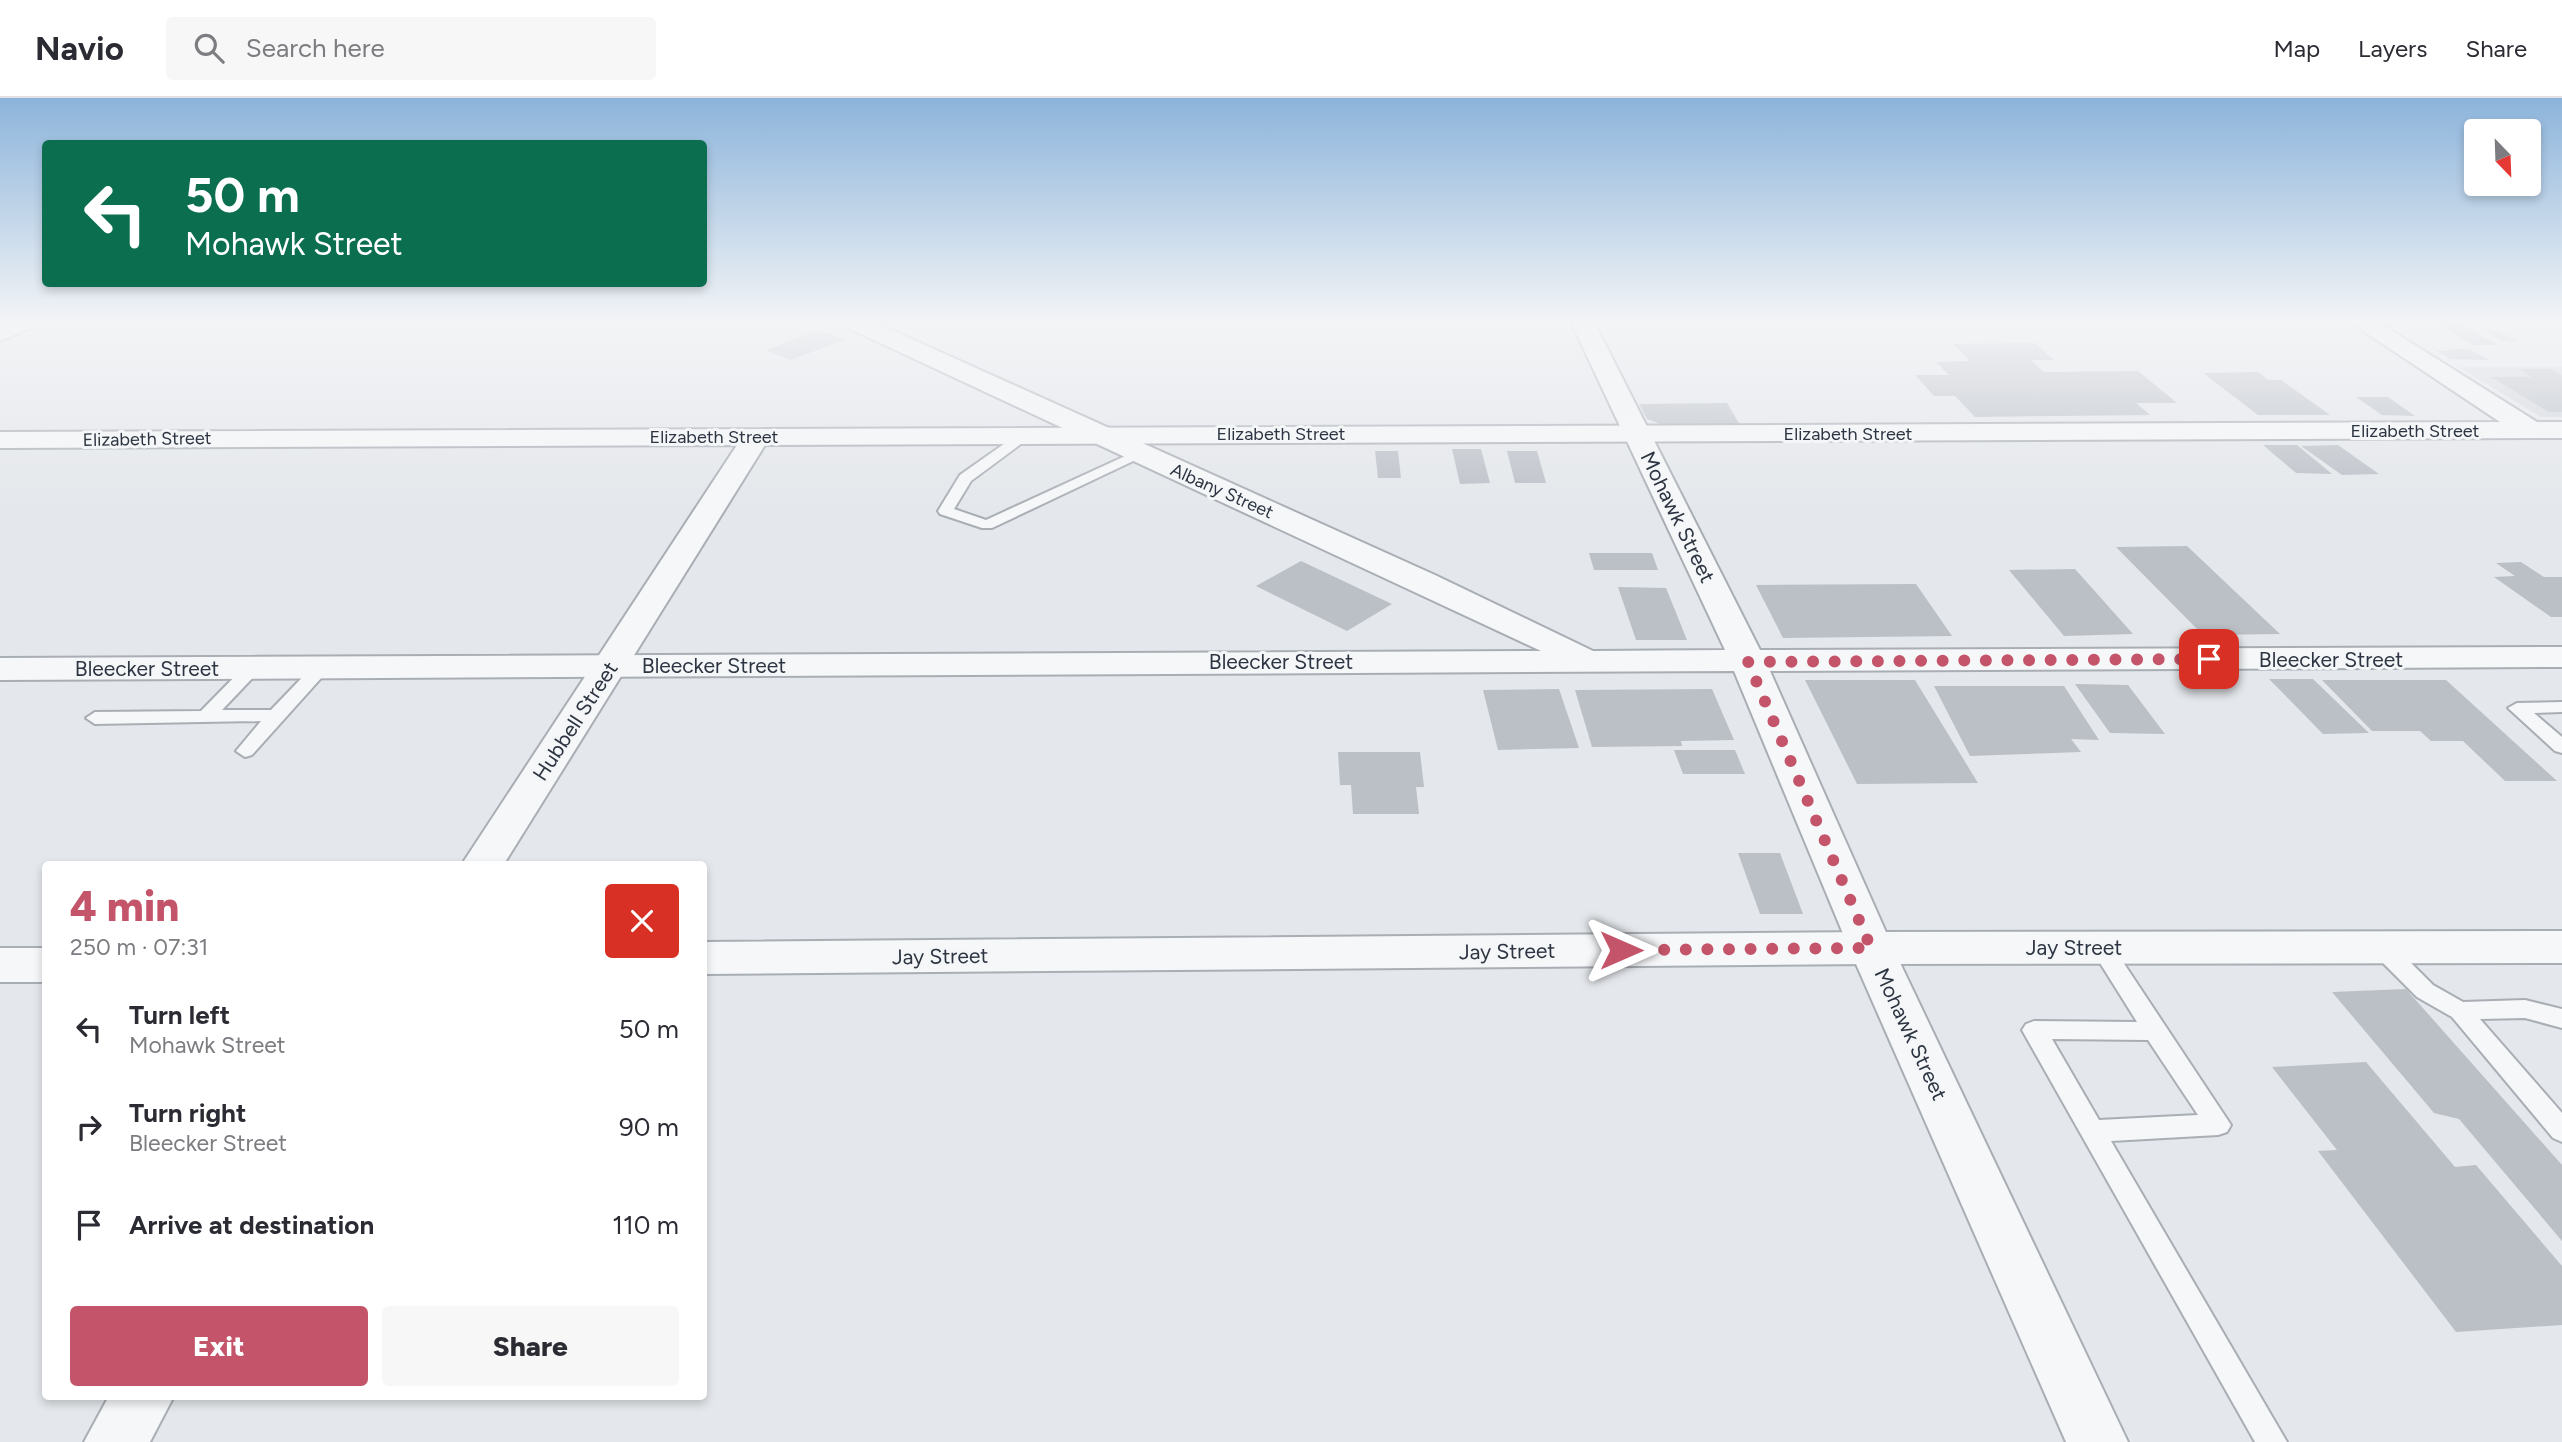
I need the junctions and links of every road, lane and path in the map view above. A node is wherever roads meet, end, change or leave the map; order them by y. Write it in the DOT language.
graph roads {
  1 [pos="988,385"];
  2 [pos="1613,385"];
  3 [pos="2459,385"];
  4 [pos="2531,430"];
  5 [pos="2562,430"];
  6 [pos="1638,433"];
  7 [pos="1026,435"];
  8 [pos="1098,435"];
  9 [pos="757,436"];
  10 [pos="0,440"];
  11 [pos="2562,450"];
  12 [pos="1141,454"];
  13 [pos="987,525"];
  14 [pos="2562,657"];
  15 [pos="1588,661"];
  16 [pos="1748,662"];
  17 [pos="611,666"];
  18 [pos="254,667"];
  19 [pos="322,667"];
  20 [pos="0,668"];
  21 [pos="2562,707"];
  22 [pos="276,715"];
  23 [pos="206,716"];
  24 [pos="95,718"];
  25 [pos="2562,747"];
  26 [pos="245,751"];
  27 [pos="485,861"];
  28 [pos="2101,947"];
  29 [pos="2381,947"];
  30 [pos="2562,947"];
  31 [pos="1871,948"];
  32 [pos="707,958"];
  33 [pos="0,965"];
  34 [pos="42,965"];
  35 [pos="2460,1011"];
  36 [pos="2562,1019"];
  37 [pos="2155,1031"];
  38 [pos="2092,1131"];
  39 [pos="2562,1131"];
  40 [pos="141,1400"];
  41 [pos="115,1442"];
  42 [pos="2097,1442"];
  43 [pos="2272,1442"];
  1 -- 8 [label="street, Albany Street"];
  2 -- 6 [label="street, Mohawk Street"];
  3 -- 4 [label="street"];
  4 -- 5 [label="street, Elizabeth Street"];
  4 -- 6 [label="street, Elizabeth Street"];
  4 -- 11 [label="street"];
  6 -- 8 [label="street, Elizabeth Street"];
  6 -- 16 [label="street, Mohawk Street"];
  7 -- 8 [label="street, Elizabeth Street"];
  7 -- 9 [label="street, Elizabeth Street"];
  7 -- 13 [label="lane"];
  8 -- 12 [label="street, Albany Street"];
  9 -- 10 [label="street, Elizabeth Street"];
  9 -- 17 [label="street, Hubbell Street"];
  12 -- 13 [label="lane"];
  12 -- 15 [label="street, Albany Street"];
  14 -- 16 [label="street, Bleecker Street"];
  15 -- 16 [label="street, Bleecker Street"];
  15 -- 17 [label="street, Bleecker Street"];
  16 -- 31 [label="street, Mohawk Street"];
  17 -- 19 [label="street, Bleecker Street"];
  17 -- 27 [label="street, Hubbell Street"];
  18 -- 19 [label="street, Bleecker Street"];
  18 -- 20 [label="street, Bleecker Street"];
  18 -- 23 [label="lane"];
  19 -- 22 [label="lane"];
  21 -- 25 [label="lane"];
  22 -- 23 [label="lane"];
  22 -- 26 [label="lane"];
  23 -- 24 [label="lane"];
  28 -- 29 [label="street, Jay Street"];
  28 -- 31 [label="street, Jay Street"];
  28 -- 37 [label="lane"];
  29 -- 30 [label="street, Jay Street"];
  29 -- 35 [label="lane"];
  31 -- 32 [label="street, Jay Street"];
  31 -- 42 [label="street, Mohawk Street"];
  33 -- 34 [label="street"];
  35 -- 36 [label="lane"];
  35 -- 39 [label="lane"];
  37 -- 38 [label="lane"];
  37 -- 38 [label="lane"];
  38 -- 43 [label="lane"];
  40 -- 41 [label="street"];
}
